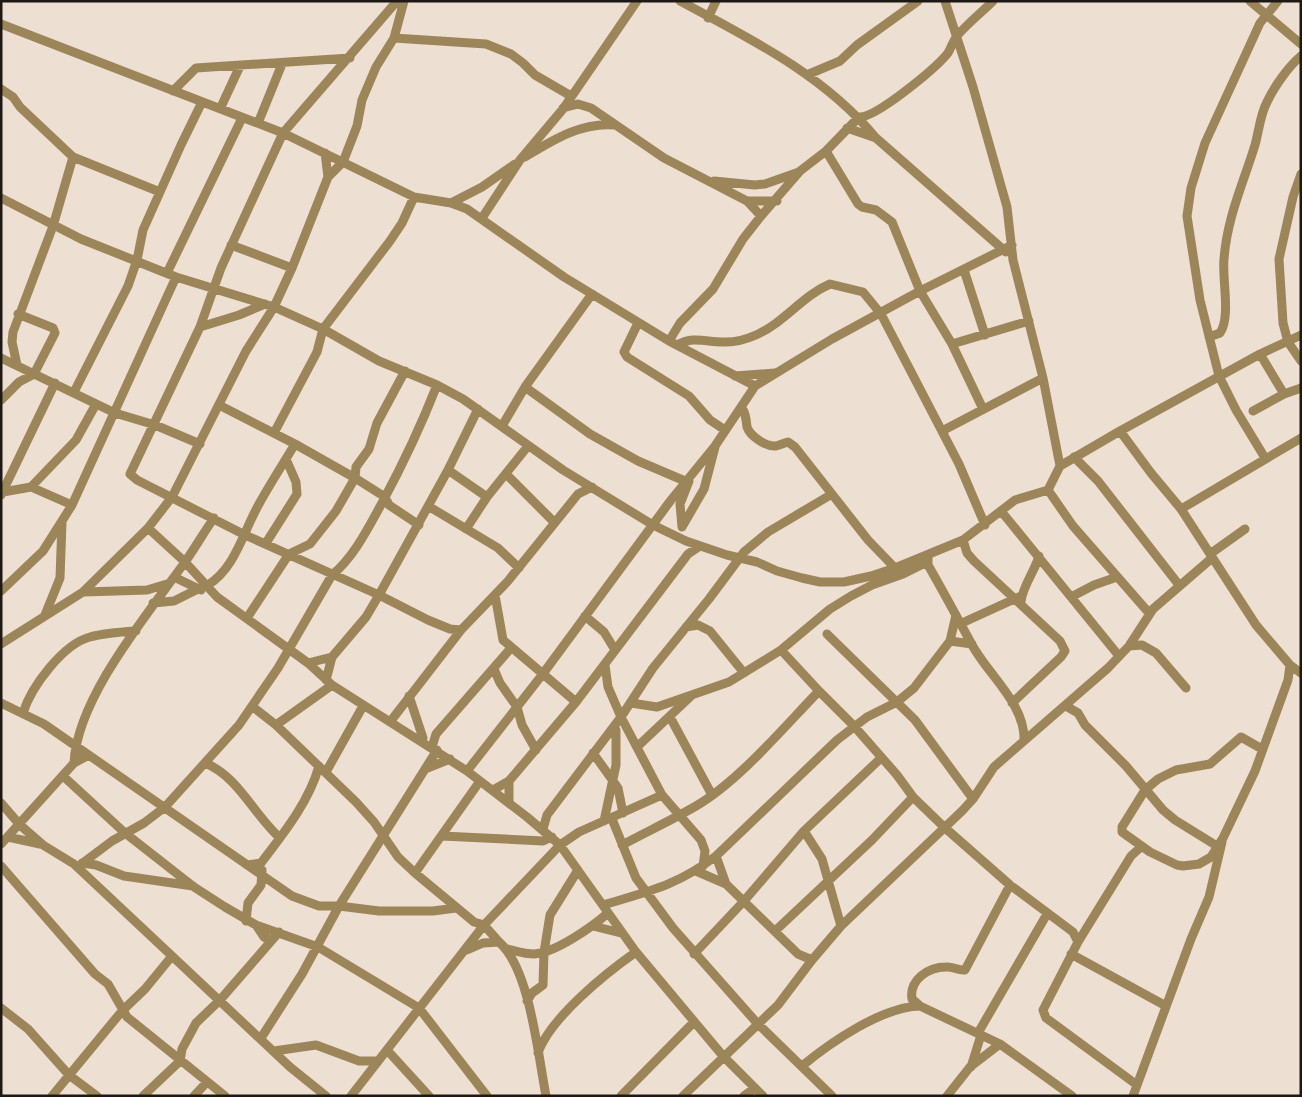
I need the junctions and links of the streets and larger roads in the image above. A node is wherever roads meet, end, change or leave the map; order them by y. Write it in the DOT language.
graph roads {
  1 [pos="397,1"];
  2 [pos="404,1"];
  3 [pos="680,1"];
  4 [pos="716,1"];
  5 [pos="918,1"];
  6 [pos="945,1"];
  7 [pos="993,1"];
  8 [pos="1278,1"];
  9 [pos="638,2"];
  10 [pos="1253,5"];
  11 [pos="1269,15"];
  12 [pos="708,18"];
  13 [pos="1260,23"];
  14 [pos="1,24"];
  15 [pos="1296,34"];
  16 [pos="956,37"];
  17 [pos="394,38"];
  18 [pos="1301,44"];
  19 [pos="1301,56"];
  20 [pos="350,58"];
  21 [pos="282,64"];
  22 [pos="240,66"];
  23 [pos="809,74"];
  24 [pos="1,89"];
  25 [pos="173,92"];
  26 [pos="571,96"];
  27 [pos="202,102"];
  28 [pos="220,109"];
  29 [pos="563,109"];
  30 [pos="859,117"];
  31 [pos="242,118"];
  32 [pos="258,123"];
  33 [pos="615,126"];
  34 [pos="848,128"];
  35 [pos="283,133"];
  36 [pos="876,138"];
  37 [pos="826,151"];
  38 [pos="326,153"];
  39 [pos="72,157"];
  40 [pos="520,160"];
  41 [pos="343,162"];
  42 [pos="800,171"];
  43 [pos="1301,174"];
  44 [pos="328,177"];
  45 [pos="709,180"];
  46 [pos="160,192"];
  47 [pos="414,197"];
  48 [pos="1,198"];
  49 [pos="747,201"];
  50 [pos="777,201"];
  51 [pos="451,203"];
  52 [pos="761,216"];
  53 [pos="482,218"];
  54 [pos="53,226"];
  55 [pos="231,245"];
  56 [pos="1008,248"];
  57 [pos="137,260"];
  58 [pos="292,268"];
  59 [pos="964,270"];
  60 [pos="167,273"];
  61 [pos="176,277"];
  62 [pos="213,290"];
  63 [pos="920,291"];
  64 [pos="592,294"];
  65 [pos="265,304"];
  66 [pos="274,307"];
  67 [pos="18,314"];
  68 [pos="881,314"];
  69 [pos="1029,322"];
  70 [pos="638,323"];
  71 [pos="200,327"];
  72 [pos="323,329"];
  73 [pos="984,335"];
  74 [pos="1301,335"];
  75 [pos="1209,337"];
  76 [pos="1288,342"];
  77 [pos="673,343"];
  78 [pos="952,344"];
  79 [pos="1260,354"];
  80 [pos="1,358"];
  81 [pos="1301,361"];
  82 [pos="17,365"];
  83 [pos="405,371"];
  84 [pos="777,373"];
  85 [pos="34,374"];
  86 [pos="735,376"];
  87 [pos="1219,376"];
  88 [pos="1043,378"];
  89 [pos="55,383"];
  90 [pos="437,385"];
  91 [pos="525,386"];
  92 [pos="755,386"];
  93 [pos="1301,388"];
  94 [pos="74,392"];
  95 [pos="1284,394"];
  96 [pos="1,400"];
  97 [pos="96,404"];
  98 [pos="219,406"];
  99 [pos="741,408"];
  100 [pos="478,409"];
  101 [pos="983,409"];
  102 [pos="1236,410"];
  103 [pos="1253,411"];
  104 [pos="115,413"];
  105 [pos="154,425"];
  106 [pos="1246,425"];
  107 [pos="502,426"];
  108 [pos="725,430"];
  109 [pos="942,431"];
  110 [pos="1120,431"];
  111 [pos="274,433"];
  112 [pos="1301,438"];
  113 [pos="200,444"];
  114 [pos="295,444"];
  115 [pos="528,446"];
  116 [pos="715,446"];
  117 [pos="1074,457"];
  118 [pos="1265,458"];
  119 [pos="286,459"];
  120 [pos="1060,466"];
  121 [pos="448,470"];
  122 [pos="506,474"];
  123 [pos="355,478"];
  124 [pos="688,479"];
  125 [pos="581,481"];
  126 [pos="32,487"];
  127 [pos="592,487"];
  128 [pos="1048,490"];
  129 [pos="2,493"];
  130 [pos="578,494"];
  131 [pos="832,494"];
  132 [pos="172,497"];
  133 [pos="385,497"];
  134 [pos="487,497"];
  135 [pos="72,506"];
  136 [pos="428,506"];
  137 [pos="1181,509"];
  138 [pos="1001,511"];
  139 [pos="214,518"];
  140 [pos="62,522"];
  141 [pos="554,522"];
  142 [pos="419,524"];
  143 [pos="984,525"];
  144 [pos="653,526"];
  145 [pos="682,527"];
  146 [pos="148,528"];
  147 [pos="466,529"];
  148 [pos="1245,529"];
  149 [pos="245,535"];
  150 [pos="963,540"];
  151 [pos="686,542"];
  152 [pos="266,543"];
  153 [pos="700,546"];
  154 [pos="289,554"];
  155 [pos="688,554"];
  156 [pos="727,555"];
  157 [pos="1039,556"];
  158 [pos="1211,556"];
  159 [pos="738,558"];
  160 [pos="924,561"];
  161 [pos="185,562"];
  162 [pos="1047,567"];
  163 [pos="519,568"];
  164 [pos="895,568"];
  165 [pos="730,569"];
  166 [pos="1035,571"];
  167 [pos="332,575"];
  168 [pos="1118,577"];
  169 [pos="171,580"];
  170 [pos="208,585"];
  171 [pos="1179,585"];
  172 [pos="198,589"];
  173 [pos="1,591"];
  174 [pos="83,592"];
  175 [pos="379,595"];
  176 [pos="495,595"];
  177 [pos="217,597"];
  178 [pos="1071,597"];
  179 [pos="1019,600"];
  180 [pos="153,603"];
  181 [pos="1149,613"];
  182 [pos="44,615"];
  183 [pos="585,616"];
  184 [pos="246,618"];
  185 [pos="959,619"];
  186 [pos="686,627"];
  187 [pos="450,629"];
  188 [pos="461,630"];
  189 [pos="136,631"];
  190 [pos="1138,633"];
  191 [pos="827,634"];
  192 [pos="454,639"];
  193 [pos="950,641"];
  194 [pos="1,644"];
  195 [pos="972,644"];
  196 [pos="1142,645"];
  197 [pos="1129,646"];
  198 [pos="289,648"];
  199 [pos="511,648"];
  200 [pos="615,650"];
  201 [pos="780,650"];
  202 [pos="1119,656"];
  203 [pos="332,657"];
  204 [pos="308,663"];
  205 [pos="605,665"];
  206 [pos="1290,665"];
  207 [pos="494,669"];
  208 [pos="744,673"];
  209 [pos="1301,674"];
  210 [pos="542,675"];
  211 [pos="1288,680"];
  212 [pos="329,682"];
  213 [pos="1186,688"];
  214 [pos="819,691"];
  215 [pos="890,694"];
  216 [pos="409,696"];
  217 [pos="692,696"];
  218 [pos="1,702"];
  219 [pos="576,702"];
  220 [pos="897,702"];
  221 [pos="631,703"];
  222 [pos="1012,703"];
  223 [pos="363,706"];
  224 [pos="888,706"];
  225 [pos="1066,706"];
  226 [pos="253,707"];
  227 [pos="517,707"];
  228 [pos="23,712"];
  229 [pos="670,717"];
  230 [pos="621,718"];
  231 [pos="390,722"];
  232 [pos="276,725"];
  233 [pos="854,726"];
  234 [pos="614,730"];
  235 [pos="1028,731"];
  236 [pos="629,733"];
  237 [pos="436,734"];
  238 [pos="422,738"];
  239 [pos="74,745"];
  240 [pos="638,746"];
  241 [pos="434,749"];
  242 [pos="1262,749"];
  243 [pos="536,750"];
  244 [pos="593,753"];
  245 [pos="90,755"];
  246 [pos="882,758"];
  247 [pos="450,759"];
  248 [pos="74,763"];
  249 [pos="204,763"];
  250 [pos="322,769"];
  251 [pos="425,770"];
  252 [pos="467,771"];
  253 [pos="63,776"];
  254 [pos="480,781"];
  255 [pos="509,781"];
  256 [pos="613,782"];
  257 [pos="493,790"];
  258 [pos="1145,790"];
  259 [pos="662,795"];
  260 [pos="712,795"];
  261 [pos="913,797"];
  262 [pos="973,799"];
  263 [pos="509,802"];
  264 [pos="1,803"];
  265 [pos="165,807"];
  266 [pos="623,813"];
  267 [pos="678,814"];
  268 [pos="546,815"];
  269 [pos="527,817"];
  270 [pos="608,820"];
  271 [pos="374,822"];
  272 [pos="20,825"];
  273 [pos="391,826"];
  274 [pos="944,827"];
  275 [pos="542,829"];
  276 [pos="804,830"];
  277 [pos="125,833"];
  278 [pos="442,836"];
  279 [pos="8,837"];
  280 [pos="552,837"];
  281 [pos="280,838"];
  282 [pos="383,838"];
  283 [pos="1220,842"];
  284 [pos="1,844"];
  285 [pos="43,845"];
  286 [pos="560,845"];
  287 [pos="622,846"];
  288 [pos="1142,846"];
  289 [pos="706,851"];
  290 [pos="716,856"];
  291 [pos="84,862"];
  292 [pos="261,863"];
  293 [pos="74,864"];
  294 [pos="247,864"];
  295 [pos="1,866"];
  296 [pos="699,868"];
  297 [pos="578,870"];
  298 [pos="415,873"];
  299 [pos="263,876"];
  300 [pos="829,881"];
  301 [pos="726,884"];
  302 [pos="1010,885"];
  303 [pos="194,886"];
  304 [pos="646,893"];
  305 [pos="744,901"];
  306 [pos="339,906"];
  307 [pos="456,908"];
  308 [pos="605,909"];
  309 [pos="1047,914"];
  310 [pos="246,921"];
  311 [pos="474,922"];
  312 [pos="256,925"];
  313 [pos="484,925"];
  314 [pos="593,926"];
  315 [pos="842,926"];
  316 [pos="775,931"];
  317 [pos="279,932"];
  318 [pos="1073,932"];
  319 [pos="478,933"];
  320 [pos="621,933"];
  321 [pos="1083,933"];
  322 [pos="267,942"];
  323 [pos="499,942"];
  324 [pos="1078,942"];
  325 [pos="318,947"];
  326 [pos="507,949"];
  327 [pos="466,950"];
  328 [pos="544,952"];
  329 [pos="636,952"];
  330 [pos="533,954"];
  331 [pos="694,954"];
  332 [pos="798,954"];
  333 [pos="1071,954"];
  334 [pos="172,956"];
  335 [pos="812,960"];
  336 [pos="516,964"];
  337 [pos="804,970"];
  338 [pos="220,1000"];
  339 [pos="527,1000"];
  340 [pos="920,1006"];
  341 [pos="1166,1006"];
  342 [pos="1,1008"];
  343 [pos="419,1008"];
  344 [pos="122,1016"];
  345 [pos="986,1018"];
  346 [pos="694,1022"];
  347 [pos="757,1023"];
  348 [pos="965,1027"];
  349 [pos="979,1034"];
  350 [pos="260,1038"];
  351 [pos="1000,1044"];
  352 [pos="387,1050"];
  353 [pos="274,1051"];
  354 [pos="537,1054"];
  355 [pos="723,1056"];
  356 [pos="180,1061"];
  357 [pos="378,1061"];
  358 [pos="802,1066"];
  359 [pos="970,1067"];
  360 [pos="69,1075"];
  361 [pos="207,1082"];
  362 [pos="1137,1085"];
  363 [pos="755,1088"];
  364 [pos="52,1096"];
  365 [pos="97,1096"];
  366 [pos="143,1096"];
  367 [pos="194,1096"];
  368 [pos="225,1096"];
  369 [pos="326,1096"];
  370 [pos="351,1096"];
  371 [pos="429,1096"];
  372 [pos="487,1096"];
  373 [pos="546,1096"];
  374 [pos="621,1096"];
  375 [pos="683,1096"];
  376 [pos="744,1096"];
  377 [pos="763,1096"];
  378 [pos="832,1096"];
  379 [pos="947,1096"];
  380 [pos="1072,1096"];
  381 [pos="1133,1096"];
  1 -- 20 [label="street"];
  2 -- 17 [label="street"];
  3 -- 12 [label="street"];
  4 -- 12 [label="street"];
  5 -- 23 [label="street"];
  6 -- 16 [label="street"];
  7 -- 16 [label="street"];
  8 -- 11 [label="street"];
  9 -- 26 [label="street"];
  10 -- 11 [label="street"];
  10 -- 13 [label="street"];
  11 -- 13 [label="street"];
  11 -- 15 [label="street"];
  12 -- 23 [label="street"];
  13 -- 75 [label="street"];
  14 -- 25 [label="street"];
  15 -- 18 [label="street"];
  16 -- 30 [label="street"];
  16 -- 56 [label="street"];
  17 -- 26 [label="street"];
  17 -- 41 [label="street"];
  19 -- 75 [label="street"];
  20 -- 21 [label="street"];
  20 -- 35 [label="street"];
  21 -- 22 [label="street"];
  21 -- 32 [label="street"];
  22 -- 25 [label="street"];
  22 -- 28 [label="street"];
  23 -- 30 [label="street"];
  24 -- 39 [label="street"];
  25 -- 27 [label="street"];
  26 -- 29 [label="street"];
  27 -- 28 [label="street"];
  27 -- 46 [label="street"];
  28 -- 31 [label="street"];
  29 -- 33 [label="street"];
  29 -- 40 [label="street"];
  30 -- 34 [label="street"];
  30 -- 36 [label="street"];
  31 -- 32 [label="street"];
  31 -- 60 [label="street"];
  32 -- 35 [label="street"];
  33 -- 40 [label="street"];
  33 -- 45 [label="street"];
  34 -- 36 [label="street"];
  34 -- 37 [label="street"];
  35 -- 38 [label="street"];
  35 -- 55 [label="street"];
  36 -- 56 [label="street"];
  37 -- 42 [label="street"];
  37 -- 63 [label="street"];
  38 -- 41 [label="street"];
  38 -- 44 [label="street"];
  39 -- 46 [label="street"];
  39 -- 54 [label="street"];
  40 -- 51 [label="street"];
  40 -- 53 [label="street"];
  41 -- 44 [label="street"];
  41 -- 47 [label="street"];
  42 -- 45 [label="street"];
  42 -- 50 [label="street"];
  43 -- 76 [label="street"];
  44 -- 58 [label="street"];
  45 -- 49 [label="street"];
  46 -- 57 [label="street"];
  47 -- 51 [label="street"];
  47 -- 72 [label="street"];
  48 -- 54 [label="street"];
  49 -- 50 [label="street"];
  49 -- 52 [label="street"];
  50 -- 52 [label="street"];
  51 -- 53 [label="street"];
  52 -- 77 [label="street"];
  53 -- 64 [label="street"];
  54 -- 57 [label="street"];
  54 -- 67 [label="street"];
  55 -- 58 [label="street"];
  55 -- 62 [label="street"];
  56 -- 59 [label="street"];
  56 -- 69 [label="street"];
  57 -- 60 [label="street"];
  57 -- 94 [label="street"];
  58 -- 66 [label="street"];
  59 -- 63 [label="street"];
  59 -- 73 [label="street"];
  60 -- 61 [label="street"];
  61 -- 62 [label="street"];
  61 -- 104 [label="street"];
  62 -- 65 [label="street"];
  62 -- 71 [label="street"];
  63 -- 68 [label="street"];
  63 -- 78 [label="street"];
  64 -- 70 [label="street"];
  64 -- 91 [label="street"];
  65 -- 66 [label="street"];
  65 -- 71 [label="street"];
  66 -- 72 [label="street"];
  66 -- 98 [label="street"];
  67 -- 82 [label="street"];
  67 -- 85 [label="street"];
  68 -- 77 [label="street"];
  68 -- 84 [label="street"];
  68 -- 109 [label="street"];
  69 -- 73 [label="street"];
  69 -- 88 [label="street"];
  70 -- 77 [label="street"];
  70 -- 108 [label="street"];
  71 -- 105 [label="street"];
  72 -- 83 [label="street"];
  72 -- 111 [label="street"];
  73 -- 78 [label="street"];
  74 -- 76 [label="street"];
  75 -- 87 [label="street"];
  76 -- 79 [label="street"];
  76 -- 81 [label="street"];
  77 -- 86 [label="street"];
  78 -- 101 [label="street"];
  79 -- 87 [label="street"];
  79 -- 95 [label="street"];
  80 -- 82 [label="street"];
  82 -- 85 [label="street"];
  83 -- 90 [label="street"];
  83 -- 123 [label="street"];
  84 -- 86 [label="street"];
  84 -- 92 [label="street"];
  85 -- 89 [label="street"];
  85 -- 96 [label="street"];
  86 -- 92 [label="street"];
  87 -- 102 [label="street"];
  87 -- 110 [label="street"];
  88 -- 101 [label="street"];
  88 -- 120 [label="street"];
  89 -- 94 [label="street"];
  89 -- 129 [label="street"];
  90 -- 100 [label="street"];
  90 -- 133 [label="street"];
  91 -- 107 [label="street"];
  91 -- 124 [label="street"];
  92 -- 99 [label="street"];
  93 -- 95 [label="street"];
  94 -- 97 [label="street"];
  95 -- 103 [label="street"];
  97 -- 104 [label="street"];
  97 -- 126 [label="street"];
  98 -- 111 [label="street"];
  98 -- 113 [label="street"];
  99 -- 108 [label="street"];
  99 -- 131 [label="street"];
  100 -- 107 [label="street"];
  100 -- 121 [label="street"];
  101 -- 109 [label="street"];
  102 -- 103 [label="street"];
  102 -- 106 [label="street"];
  103 -- 106 [label="street"];
  104 -- 105 [label="street"];
  104 -- 135 [label="street"];
  105 -- 113 [label="street"];
  105 -- 132 [label="street"];
  106 -- 118 [label="street"];
  107 -- 115 [label="street"];
  108 -- 116 [label="street"];
  109 -- 143 [label="street"];
  110 -- 117 [label="street"];
  110 -- 137 [label="street"];
  111 -- 114 [label="street"];
  112 -- 118 [label="street"];
  113 -- 132 [label="street"];
  114 -- 119 [label="street"];
  114 -- 123 [label="street"];
  115 -- 122 [label="street"];
  115 -- 125 [label="street"];
  116 -- 124 [label="street"];
  116 -- 145 [label="street"];
  117 -- 120 [label="street"];
  117 -- 171 [label="street"];
  118 -- 137 [label="street"];
  119 -- 149 [label="street"];
  119 -- 152 [label="street"];
  120 -- 128 [label="street"];
  121 -- 134 [label="street"];
  121 -- 136 [label="street"];
  122 -- 134 [label="street"];
  122 -- 141 [label="street"];
  123 -- 133 [label="street"];
  123 -- 154 [label="street"];
  124 -- 144 [label="street"];
  124 -- 145 [label="street"];
  125 -- 127 [label="street"];
  125 -- 130 [label="street"];
  126 -- 129 [label="street"];
  126 -- 135 [label="street"];
  127 -- 130 [label="street"];
  127 -- 144 [label="street"];
  128 -- 138 [label="street"];
  128 -- 168 [label="street"];
  130 -- 141 [label="street"];
  131 -- 159 [label="street"];
  131 -- 164 [label="street"];
  132 -- 139 [label="street"];
  132 -- 146 [label="street"];
  133 -- 142 [label="street"];
  133 -- 167 [label="street"];
  134 -- 147 [label="street"];
  135 -- 140 [label="street"];
  136 -- 142 [label="street"];
  136 -- 147 [label="street"];
  137 -- 158 [label="street"];
  138 -- 143 [label="street"];
  138 -- 157 [label="street"];
  139 -- 149 [label="street"];
  139 -- 161 [label="street"];
  140 -- 173 [label="street"];
  140 -- 182 [label="street"];
  141 -- 163 [label="street"];
  142 -- 175 [label="street"];
  143 -- 150 [label="street"];
  144 -- 151 [label="street"];
  144 -- 183 [label="street"];
  145 -- 151 [label="street"];
  146 -- 161 [label="street"];
  146 -- 174 [label="street"];
  147 -- 163 [label="street"];
  148 -- 158 [label="street"];
  149 -- 152 [label="street"];
  149 -- 170 [label="street"];
  150 -- 160 [label="street"];
  150 -- 179 [label="street"];
  151 -- 153 [label="street"];
  151 -- 155 [label="street"];
  152 -- 154 [label="street"];
  153 -- 155 [label="street"];
  153 -- 156 [label="street"];
  154 -- 167 [label="street"];
  154 -- 184 [label="street"];
  155 -- 200 [label="street"];
  156 -- 159 [label="street"];
  156 -- 165 [label="street"];
  157 -- 162 [label="street"];
  157 -- 166 [label="street"];
  158 -- 171 [label="street"];
  158 -- 206 [label="street"];
  159 -- 164 [label="street"];
  159 -- 165 [label="street"];
  160 -- 164 [label="street"];
  160 -- 185 [label="street"];
  160 -- 201 [label="street"];
  161 -- 169 [label="street"];
  161 -- 170 [label="street"];
  162 -- 166 [label="street"];
  162 -- 178 [label="street"];
  163 -- 176 [label="street"];
  165 -- 186 [label="street"];
  166 -- 179 [label="street"];
  167 -- 175 [label="street"];
  167 -- 198 [label="street"];
  168 -- 178 [label="street"];
  168 -- 181 [label="street"];
  169 -- 172 [label="street"];
  169 -- 174 [label="street"];
  169 -- 180 [label="street"];
  170 -- 177 [label="street"];
  171 -- 181 [label="street"];
  172 -- 177 [label="street"];
  172 -- 180 [label="street"];
  174 -- 182 [label="street"];
  175 -- 187 [label="street"];
  175 -- 203 [label="street"];
  176 -- 188 [label="street"];
  176 -- 199 [label="street"];
  177 -- 184 [label="street"];
  178 -- 202 [label="street"];
  179 -- 185 [label="street"];
  179 -- 222 [label="street"];
  180 -- 189 [label="street"];
  181 -- 190 [label="street"];
  182 -- 194 [label="street"];
  183 -- 200 [label="street"];
  183 -- 210 [label="street"];
  184 -- 198 [label="street"];
  185 -- 193 [label="street"];
  185 -- 195 [label="street"];
  186 -- 208 [label="street"];
  186 -- 221 [label="street"];
  187 -- 188 [label="street"];
  187 -- 192 [label="street"];
  188 -- 192 [label="street"];
  189 -- 228 [label="street"];
  189 -- 239 [label="street"];
  190 -- 196 [label="street"];
  190 -- 197 [label="street"];
  191 -- 215 [label="street"];
  192 -- 216 [label="street"];
  193 -- 195 [label="street"];
  193 -- 220 [label="street"];
  195 -- 222 [label="street"];
  196 -- 197 [label="street"];
  196 -- 213 [label="street"];
  197 -- 202 [label="street"];
  198 -- 204 [label="street"];
  198 -- 226 [label="street"];
  199 -- 207 [label="street"];
  199 -- 210 [label="street"];
  200 -- 205 [label="street"];
  201 -- 208 [label="street"];
  201 -- 214 [label="street"];
  202 -- 225 [label="street"];
  203 -- 204 [label="street"];
  203 -- 212 [label="street"];
  204 -- 212 [label="street"];
  205 -- 219 [label="street"];
  205 -- 230 [label="street"];
  206 -- 209 [label="street"];
  206 -- 211 [label="street"];
  207 -- 227 [label="street"];
  207 -- 237 [label="street"];
  208 -- 217 [label="street"];
  209 -- 211 [label="street"];
  210 -- 219 [label="street"];
  210 -- 227 [label="street"];
  211 -- 242 [label="street"];
  212 -- 223 [label="street"];
  212 -- 232 [label="street"];
  214 -- 233 [label="street"];
  214 -- 260 [label="street"];
  215 -- 220 [label="street"];
  215 -- 224 [label="street"];
  216 -- 231 [label="street"];
  216 -- 238 [label="street"];
  217 -- 221 [label="street"];
  217 -- 229 [label="street"];
  218 -- 228 [label="street"];
  219 -- 243 [label="street"];
  220 -- 224 [label="street"];
  220 -- 262 [label="street"];
  221 -- 230 [label="street"];
  222 -- 235 [label="street"];
  223 -- 231 [label="street"];
  223 -- 250 [label="street"];
  224 -- 233 [label="street"];
  225 -- 235 [label="street"];
  225 -- 258 [label="street"];
  226 -- 232 [label="street"];
  226 -- 249 [label="street"];
  227 -- 243 [label="street"];
  227 -- 252 [label="street"];
  228 -- 239 [label="street"];
  229 -- 240 [label="street"];
  229 -- 260 [label="street"];
  230 -- 234 [label="street"];
  230 -- 236 [label="street"];
  231 -- 238 [label="street"];
  232 -- 250 [label="street"];
  233 -- 246 [label="street"];
  233 -- 290 [label="street"];
  234 -- 236 [label="street"];
  234 -- 244 [label="street"];
  234 -- 256 [label="street"];
  235 -- 262 [label="street"];
  236 -- 240 [label="street"];
  237 -- 238 [label="street"];
  237 -- 241 [label="street"];
  238 -- 241 [label="street"];
  239 -- 245 [label="street"];
  239 -- 248 [label="street"];
  240 -- 259 [label="street"];
  241 -- 247 [label="street"];
  241 -- 251 [label="street"];
  242 -- 258 [label="street"];
  242 -- 283 [label="street"];
  243 -- 255 [label="street"];
  244 -- 256 [label="street"];
  244 -- 268 [label="street"];
  245 -- 248 [label="street"];
  245 -- 265 [label="street"];
  246 -- 261 [label="street"];
  246 -- 276 [label="street"];
  247 -- 251 [label="street"];
  247 -- 252 [label="street"];
  248 -- 253 [label="street"];
  249 -- 265 [label="street"];
  249 -- 281 [label="street"];
  250 -- 271 [label="street"];
  250 -- 281 [label="street"];
  251 -- 273 [label="street"];
  252 -- 254 [label="street"];
  253 -- 272 [label="street"];
  253 -- 277 [label="street"];
  254 -- 257 [label="street"];
  254 -- 278 [label="street"];
  255 -- 257 [label="street"];
  255 -- 263 [label="street"];
  256 -- 266 [label="street"];
  256 -- 270 [label="street"];
  257 -- 263 [label="street"];
  258 -- 283 [label="street"];
  258 -- 288 [label="street"];
  259 -- 266 [label="street"];
  259 -- 267 [label="street"];
  260 -- 267 [label="street"];
  261 -- 274 [label="street"];
  261 -- 300 [label="street"];
  262 -- 274 [label="street"];
  263 -- 269 [label="street"];
  264 -- 272 [label="street"];
  265 -- 277 [label="street"];
  265 -- 294 [label="street"];
  266 -- 270 [label="street"];
  267 -- 287 [label="street"];
  267 -- 289 [label="street"];
  268 -- 269 [label="street"];
  268 -- 275 [label="street"];
  269 -- 275 [label="street"];
  270 -- 286 [label="street"];
  270 -- 287 [label="street"];
  271 -- 273 [label="street"];
  271 -- 282 [label="street"];
  272 -- 279 [label="street"];
  272 -- 285 [label="street"];
  273 -- 282 [label="street"];
  274 -- 302 [label="street"];
  274 -- 315 [label="street"];
  275 -- 280 [label="street"];
  276 -- 300 [label="street"];
  276 -- 305 [label="street"];
  277 -- 291 [label="street"];
  277 -- 303 [label="street"];
  278 -- 280 [label="street"];
  278 -- 298 [label="street"];
  279 -- 284 [label="street"];
  279 -- 285 [label="street"];
  280 -- 286 [label="street"];
  281 -- 292 [label="street"];
  282 -- 298 [label="street"];
  282 -- 306 [label="street"];
  283 -- 288 [label="street"];
  283 -- 341 [label="street"];
  285 -- 293 [label="street"];
  286 -- 297 [label="street"];
  286 -- 313 [label="street"];
  287 -- 304 [label="street"];
  288 -- 321 [label="street"];
  289 -- 290 [label="street"];
  289 -- 296 [label="street"];
  290 -- 296 [label="street"];
  290 -- 301 [label="street"];
  291 -- 293 [label="street"];
  291 -- 303 [label="street"];
  292 -- 294 [label="street"];
  292 -- 299 [label="street"];
  293 -- 334 [label="street"];
  294 -- 299 [label="street"];
  295 -- 344 [label="street"];
  296 -- 301 [label="street"];
  296 -- 304 [label="street"];
  297 -- 308 [label="street"];
  297 -- 328 [label="street"];
  298 -- 307 [label="street"];
  299 -- 306 [label="street"];
  299 -- 310 [label="street"];
  300 -- 315 [label="street"];
  300 -- 316 [label="street"];
  301 -- 305 [label="street"];
  302 -- 309 [label="street"];
  302 -- 340 [label="street"];
  303 -- 310 [label="street"];
  304 -- 308 [label="street"];
  304 -- 331 [label="street"];
  305 -- 316 [label="street"];
  305 -- 331 [label="street"];
  306 -- 307 [label="street"];
  306 -- 325 [label="street"];
  307 -- 311 [label="street"];
  308 -- 314 [label="street"];
  308 -- 320 [label="street"];
  309 -- 318 [label="street"];
  309 -- 345 [label="street"];
  310 -- 312 [label="street"];
  311 -- 313 [label="street"];
  311 -- 319 [label="street"];
  312 -- 317 [label="street"];
  312 -- 322 [label="street"];
  313 -- 319 [label="street"];
  313 -- 323 [label="street"];
  314 -- 320 [label="street"];
  314 -- 328 [label="street"];
  315 -- 335 [label="street"];
  316 -- 332 [label="street"];
  317 -- 322 [label="street"];
  317 -- 325 [label="street"];
  318 -- 321 [label="street"];
  318 -- 324 [label="street"];
  319 -- 327 [label="street"];
  320 -- 329 [label="street"];
  321 -- 324 [label="street"];
  322 -- 338 [label="street"];
  323 -- 326 [label="street"];
  323 -- 327 [label="street"];
  324 -- 333 [label="street"];
  325 -- 343 [label="street"];
  325 -- 350 [label="street"];
  326 -- 330 [label="street"];
  326 -- 336 [label="street"];
  327 -- 343 [label="street"];
  328 -- 330 [label="street"];
  328 -- 339 [label="street"];
  329 -- 346 [label="street"];
  329 -- 354 [label="street"];
  330 -- 336 [label="street"];
  331 -- 347 [label="street"];
  332 -- 335 [label="street"];
  332 -- 337 [label="street"];
  333 -- 341 [label="street"];
  333 -- 362 [label="street"];
  334 -- 338 [label="street"];
  334 -- 344 [label="street"];
  335 -- 337 [label="street"];
  336 -- 339 [label="street"];
  337 -- 347 [label="street"];
  338 -- 350 [label="street"];
  338 -- 356 [label="street"];
  339 -- 354 [label="street"];
  340 -- 348 [label="street"];
  340 -- 358 [label="street"];
  341 -- 362 [label="street"];
  342 -- 360 [label="street"];
  343 -- 352 [label="street"];
  343 -- 372 [label="street"];
  344 -- 356 [label="street"];
  344 -- 360 [label="street"];
  345 -- 348 [label="street"];
  345 -- 349 [label="street"];
  346 -- 355 [label="street"];
  346 -- 374 [label="street"];
  347 -- 355 [label="street"];
  347 -- 358 [label="street"];
  348 -- 349 [label="street"];
  349 -- 351 [label="street"];
  349 -- 359 [label="street"];
  350 -- 353 [label="street"];
  351 -- 359 [label="street"];
  351 -- 380 [label="street"];
  352 -- 357 [label="street"];
  352 -- 371 [label="street"];
  353 -- 357 [label="street"];
  353 -- 369 [label="street"];
  354 -- 373 [label="street"];
  355 -- 363 [label="street"];
  355 -- 375 [label="street"];
  356 -- 361 [label="street"];
  356 -- 366 [label="street"];
  357 -- 370 [label="street"];
  358 -- 378 [label="street"];
  359 -- 379 [label="street"];
  360 -- 364 [label="street"];
  360 -- 365 [label="street"];
  361 -- 367 [label="street"];
  361 -- 368 [label="street"];
  362 -- 381 [label="street"];
  363 -- 376 [label="street"];
  363 -- 377 [label="street"];
}
